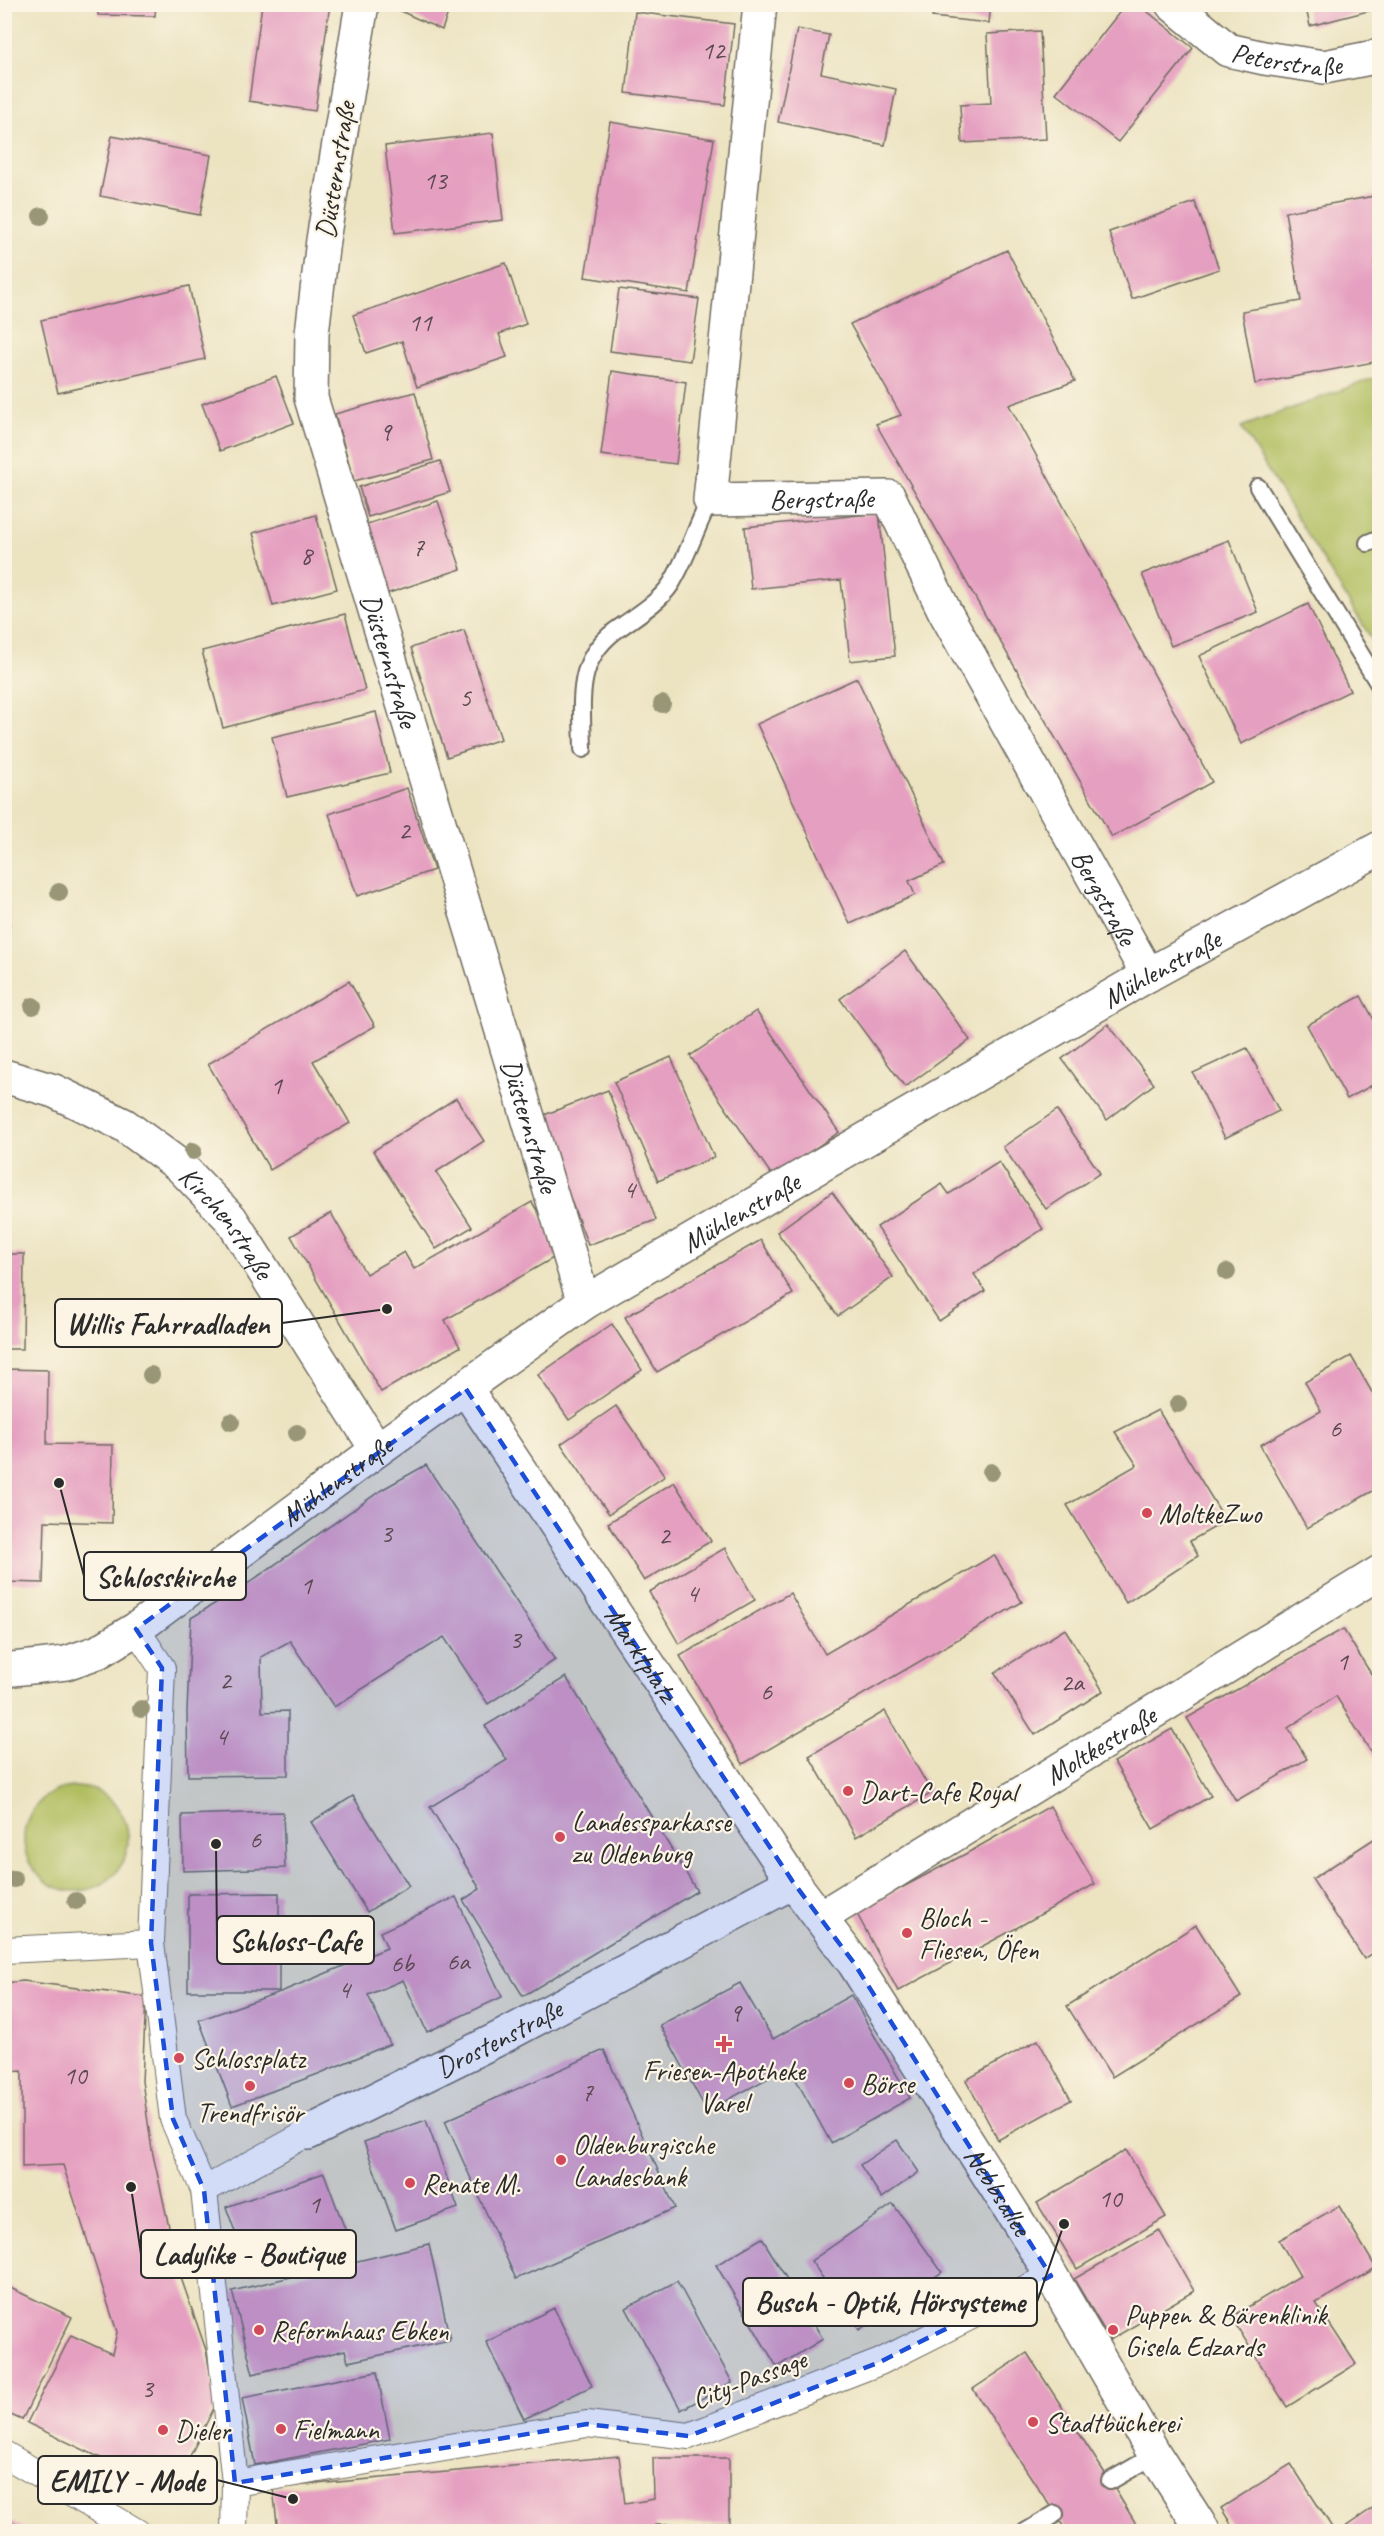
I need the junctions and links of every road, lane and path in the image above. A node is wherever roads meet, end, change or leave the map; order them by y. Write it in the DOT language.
graph roads {
  1 [pos="362,4"];
  2 [pos="760,4"];
  3 [pos="1172,4"];
  4 [pos="1380,56"];
  5 [pos="1258,487"];
  6 [pos="710,500"];
  7 [pos="1380,686"];
  8 [pos="583,749"];
  9 [pos="1380,848"];
  10 [pos="1148,975"];
  11 [pos="4,1076"];
  12 [pos="584,1304"];
  13 [pos="466,1389"];
  14 [pos="377,1450"];
  15 [pos="1376,1582"];
  16 [pos="136,1629"];
  17 [pos="4,1670"];
  18 [pos="793,1882"];
  19 [pos="821,1917"];
  20 [pos="152,1943"];
  21 [pos="4,1950"];
  22 [pos="308,2133"];
  23 [pos="204,2190"];
  24 [pos="1051,2276"];
  25 [pos="4,2454"];
  26 [pos="1155,2455"];
  27 [pos="1110,2481"];
  28 [pos="235,2483"];
  29 [pos="1055,2514"];
  30 [pos="137,2532"];
  31 [pos="234,2532"];
  32 [pos="1025,2532"];
  33 [pos="1204,2532"];
  1 -- 12 [label="street, Düsternstraße"];
  2 -- 6 [label="street"];
  3 -- 4 [label="street, Peterstraße"];
  5 -- 7 [label="lane"];
  6 -- 8 [label="lane"];
  6 -- 10 [label="street, Bergstraße"];
  9 -- 10 [label="street, Mühlenstraße"];
  10 -- 12 [label="street, Mühlenstraße"];
  11 -- 14 [label="street, Kirchenstraße"];
  12 -- 13 [label="street, Mühlenstraße"];
  13 -- 14 [label="street, Mühlenstraße"];
  13 -- 18 [label="street, Marktplatz"];
  14 -- 16 [label="street, Mühlenstraße"];
  15 -- 19 [label="street, Moltkestraße"];
  16 -- 17 [label="street"];
  16 -- 20 [label="street"];
  18 -- 19 [label="street, Marktplatz"];
  18 -- 22 [label="street, Drostenstraße"];
  19 -- 24 [label="street, Nebbsallee"];
  20 -- 21 [label="street"];
  20 -- 23 [label="street"];
  22 -- 23 [label="street, Drostenstraße"];
  23 -- 28 [label="street"];
  24 -- 26 [label="street, Nebbsallee"];
  24 -- 28 [label="street, City-Passage"];
  25 -- 30 [label="street"];
  26 -- 27 [label="lane"];
  26 -- 33 [label="street, Nebbsallee"];
  28 -- 31 [label="street"];
  29 -- 32 [label="lane"];
}
